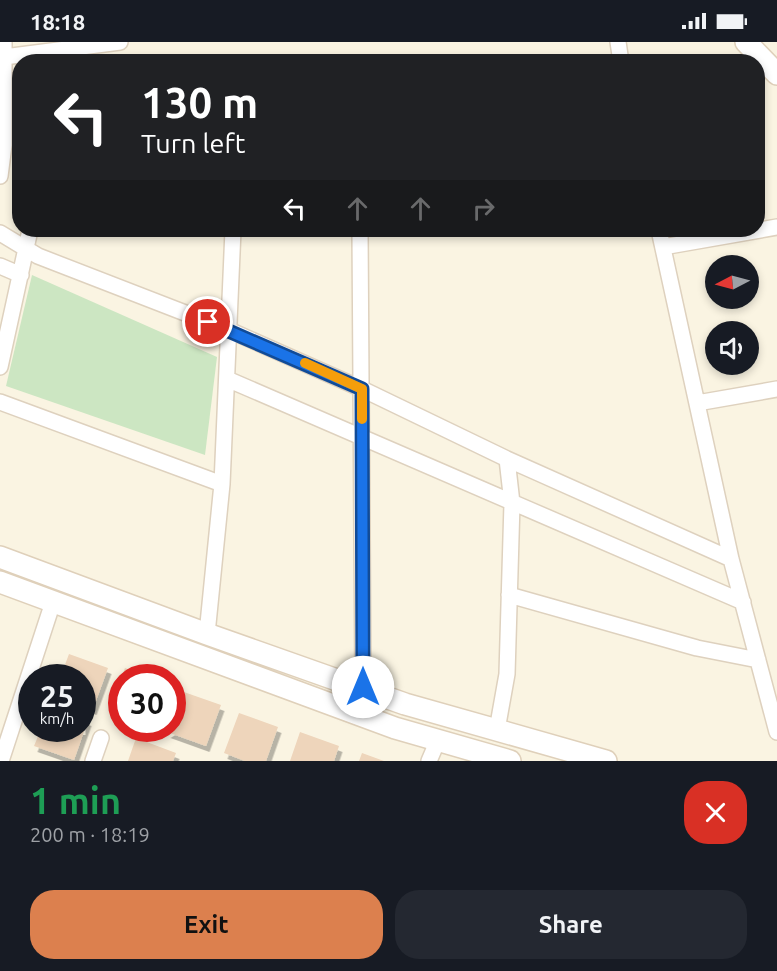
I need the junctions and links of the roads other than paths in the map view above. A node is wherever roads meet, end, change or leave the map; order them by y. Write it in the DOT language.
graph roads {
  1 [pos="120,42"];
  2 [pos="746,42"];
  3 [pos="94,45"];
  4 [pos="4,50"];
  5 [pos="95,54"];
  6 [pos="758,54"];
  7 [pos="765,62"];
  8 [pos="777,74"];
  9 [pos="12,146"];
  10 [pos="0,176"];
  11 [pos="0,233"];
  12 [pos="29,237"];
  13 [pos="233,237"];
  14 [pos="360,237"];
  15 [pos="661,237"];
  16 [pos="720,237"];
  17 [pos="663,247"];
  18 [pos="27,248"];
  19 [pos="0,267"];
  20 [pos="21,275"];
  21 [pos="229,330"];
  22 [pos="0,367"];
  23 [pos="227,379"];
  24 [pos="362,389"];
  25 [pos="777,389"];
  26 [pos="0,402"];
  27 [pos="696,403"];
  28 [pos="362,438"];
  29 [pos="507,459"];
  30 [pos="222,484"];
  31 [pos="512,503"];
  32 [pos="0,557"];
  33 [pos="731,559"];
  34 [pos="0,583"];
  35 [pos="509,595"];
  36 [pos="743,602"];
  37 [pos="53,603"];
  38 [pos="207,634"];
  39 [pos="758,660"];
  40 [pos="363,687"];
  41 [pos="446,716"];
  42 [pos="497,730"];
  43 [pos="777,732"];
  44 [pos="101,738"];
  45 [pos="438,740"];
  46 [pos="1,761"];
  47 [pos="93,761"];
  48 [pos="429,761"];
  49 [pos="510,761"];
  50 [pos="606,761"];
  1 -- 3 [label="street"];
  2 -- 6 [label="main road"];
  3 -- 4 [label="street"];
  3 -- 5 [label="street"];
  4 -- 9 [label="street"];
  7 -- 8 [label="main road"];
  9 -- 10 [label="street"];
  11 -- 18 [label="street"];
  12 -- 18 [label="street"];
  13 -- 21 [label="street"];
  14 -- 24 [label="street"];
  15 -- 17 [label="street"];
  16 -- 17 [label="street"];
  17 -- 27 [label="street"];
  18 -- 20 [label="street"];
  18 -- 21 [label="street"];
  19 -- 20 [label="street"];
  20 -- 22 [label="street"];
  21 -- 23 [label="street"];
  21 -- 24 [label="street"];
  23 -- 28 [label="street"];
  23 -- 30 [label="street"];
  24 -- 28 [label="street"];
  24 -- 29 [label="street"];
  25 -- 27 [label="street"];
  26 -- 30 [label="street"];
  27 -- 33 [label="street"];
  28 -- 31 [label="street"];
  28 -- 40 [label="street"];
  29 -- 31 [label="street"];
  29 -- 33 [label="street"];
  30 -- 38 [label="street"];
  31 -- 35 [label="street"];
  31 -- 36 [label="street"];
  32 -- 38 [label="main road"];
  33 -- 36 [label="street"];
  34 -- 37 [label="main road"];
  35 -- 39 [label="street"];
  35 -- 42 [label="street"];
  36 -- 39 [label="street"];
  37 -- 45 [label="main road"];
  37 -- 46 [label="street"];
  38 -- 40 [label="main road"];
  39 -- 43 [label="street"];
  40 -- 41 [label="main road"];
  41 -- 42 [label="main road"];
  41 -- 45 [label="street"];
  42 -- 50 [label="main road"];
  44 -- 47 [label="street"];
  45 -- 48 [label="street"];
  45 -- 49 [label="main road"];
}
